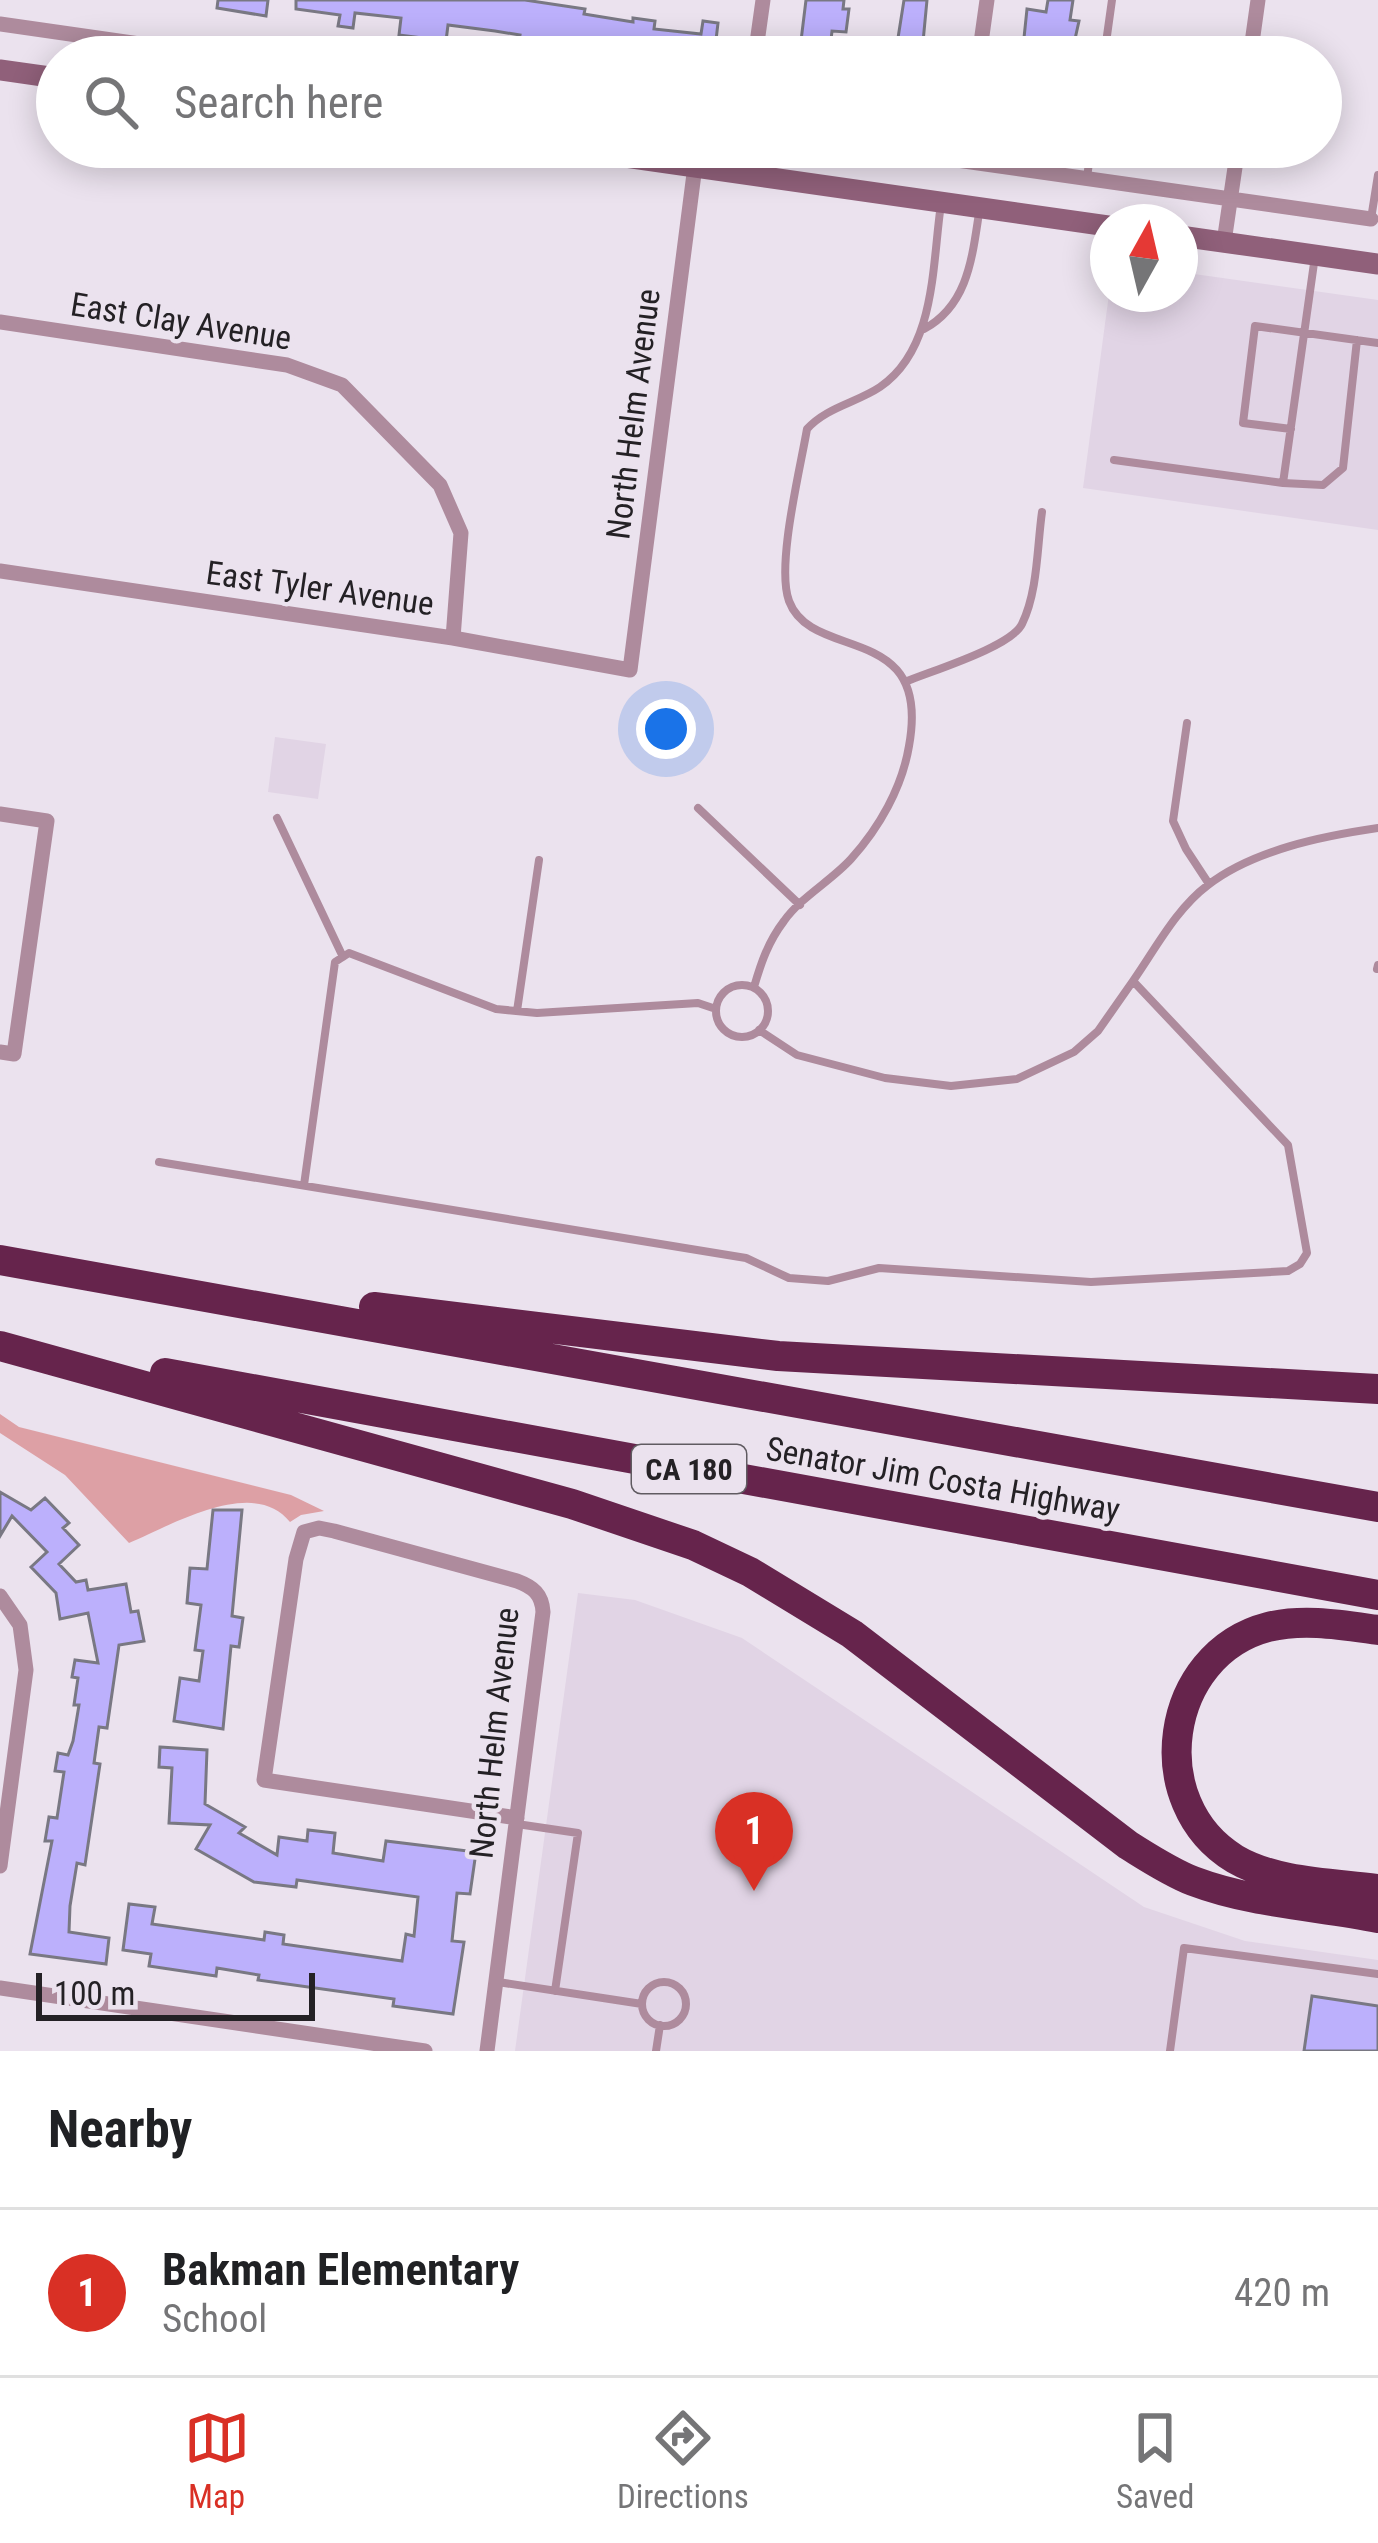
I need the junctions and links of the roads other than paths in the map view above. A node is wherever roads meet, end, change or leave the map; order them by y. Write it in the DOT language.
graph roads {
  1 [pos="763,0"];
  2 [pos="986,0"];
  3 [pos="1112,0"];
  4 [pos="1258,0"];
  5 [pos="0,24"];
  6 [pos="84,36"];
  7 [pos="758,36"];
  8 [pos="982,36"];
  9 [pos="1107,36"];
  10 [pos="1253,36"];
  11 [pos="0,70"];
  12 [pos="36,75"];
  13 [pos="695,168"];
  14 [pos="710,168"];
  15 [pos="740,168"];
  16 [pos="1036,168"];
  17 [pos="1088,168"];
  18 [pos="1235,168"];
  19 [pos="740,172"];
  20 [pos="1378,175"];
  21 [pos="1087,178"];
  22 [pos="1230,199"];
  23 [pos="941,202"];
  24 [pos="980,207"];
  25 [pos="1371,219"];
  26 [pos="1090,223"];
  27 [pos="1198,238"];
  28 [pos="1224,242"];
  29 [pos="1315,255"];
  30 [pos="1378,264"];
  31 [pos="0,322"];
  32 [pos="923,330"];
  33 [pos="1304,333"];
  34 [pos="1357,340"];
  35 [pos="1378,343"];
  36 [pos="1291,429"];
  37 [pos="1114,460"];
  38 [pos="1283,484"];
  39 [pos="1042,512"];
  40 [pos="0,571"];
  41 [pos="453,638"];
  42 [pos="630,670"];
  43 [pos="905,682"];
  44 [pos="1187,723"];
  45 [pos="698,808"];
  46 [pos="0,814"];
  47 [pos="277,818"];
  48 [pos="1378,828"];
  49 [pos="539,860"];
  50 [pos="1209,884"];
  51 [pos="800,905"];
  52 [pos="343,957"];
  53 [pos="1133,981"];
  54 [pos="754,987"];
  55 [pos="716,1009"];
  56 [pos="517,1011"];
  57 [pos="759,1030"];
  58 [pos="7,1053"];
  59 [pos="159,1162"];
  60 [pos="304,1185"];
  61 [pos="0,1260"];
  62 [pos="0,1345"];
  63 [pos="1378,1388"];
  64 [pos="1378,1507"];
  65 [pos="0,1595"];
  66 [pos="1378,1595"];
  67 [pos="1378,1630"];
  68 [pos="517,1821"];
  69 [pos="0,1866"];
  70 [pos="1378,1889"];
  71 [pos="1378,1918"];
  72 [pos="1378,1974"];
  73 [pos="496,1982"];
  74 [pos="0,1988"];
  75 [pos="555,1991"];
  76 [pos="642,2004"];
  77 [pos="660,2025"];
  78 [pos="425,2051"];
  79 [pos="488,2051"];
  80 [pos="656,2051"];
  81 [pos="1170,2051"];
  1 -- 7 [label="street"];
  2 -- 8 [label="street"];
  3 -- 9 [label="lane"];
  4 -- 10 [label="street"];
  5 -- 6 [label="street"];
  11 -- 12 [label="main road"];
  13 -- 42 [label="street, North Helm Avenue"];
  14 -- 19 [label="main road"];
  15 -- 19 [label="street"];
  16 -- 21 [label="street"];
  17 -- 21 [label="lane"];
  18 -- 22 [label="street"];
  19 -- 23 [label="main road"];
  20 -- 25 [label="lane"];
  21 -- 22 [label="street"];
  22 -- 25 [label="street"];
  22 -- 28 [label="street"];
  23 -- 24 [label="main road"];
  23 -- 32 [label="lane"];
  24 -- 26 [label="main road"];
  24 -- 32 [label="lane"];
  27 -- 28 [label="main road"];
  28 -- 29 [label="main road"];
  29 -- 30 [label="main road"];
  29 -- 33 [label="lane"];
  31 -- 41 [label="street, East Clay Avenue"];
  32 -- 43 [label="lane"];
  33 -- 34 [label="lane"];
  33 -- 36 [label="lane"];
  33 -- 36 [label="lane"];
  34 -- 35 [label="lane"];
  34 -- 38 [label="lane"];
  36 -- 38 [label="lane"];
  37 -- 38 [label="lane"];
  39 -- 43 [label="lane"];
  40 -- 41 [label="street, East Tyler Avenue"];
  41 -- 42 [label="street, East Tyler Avenue"];
  43 -- 51 [label="lane"];
  44 -- 50 [label="lane"];
  45 -- 51 [label="lane"];
  46 -- 58 [label="street"];
  47 -- 52 [label="lane"];
  48 -- 50 [label="lane"];
  49 -- 56 [label="lane"];
  50 -- 53 [label="lane"];
  51 -- 54 [label="lane"];
  52 -- 56 [label="lane"];
  52 -- 60 [label="lane"];
  53 -- 57 [label="lane"];
  53 -- 60 [label="lane"];
  54 -- 55 [label="lane"];
  54 -- 57 [label="lane"];
  55 -- 56 [label="lane"];
  55 -- 57 [label="lane"];
  59 -- 60 [label="lane"];
  61 -- 63 [label="highway"];
  61 -- 64 [label="highway, Senator Jim Costa Highway"];
  62 -- 66 [label="highway, Senator Jim Costa Highway / CA 180"];
  62 -- 71 [label="highway"];
  65 -- 69 [label="street"];
  67 -- 70 [label="highway"];
  68 -- 68 [label="street, North Helm Avenue"];
  68 -- 73 [label="street, North Helm Avenue"];
  68 -- 75 [label="lane"];
  72 -- 81 [label="lane"];
  73 -- 75 [label="lane"];
  73 -- 79 [label="street, North Helm Avenue"];
  74 -- 78 [label="street"];
  75 -- 76 [label="lane"];
  76 -- 77 [label="lane"];
  76 -- 77 [label="lane"];
  77 -- 80 [label="lane"];
}
